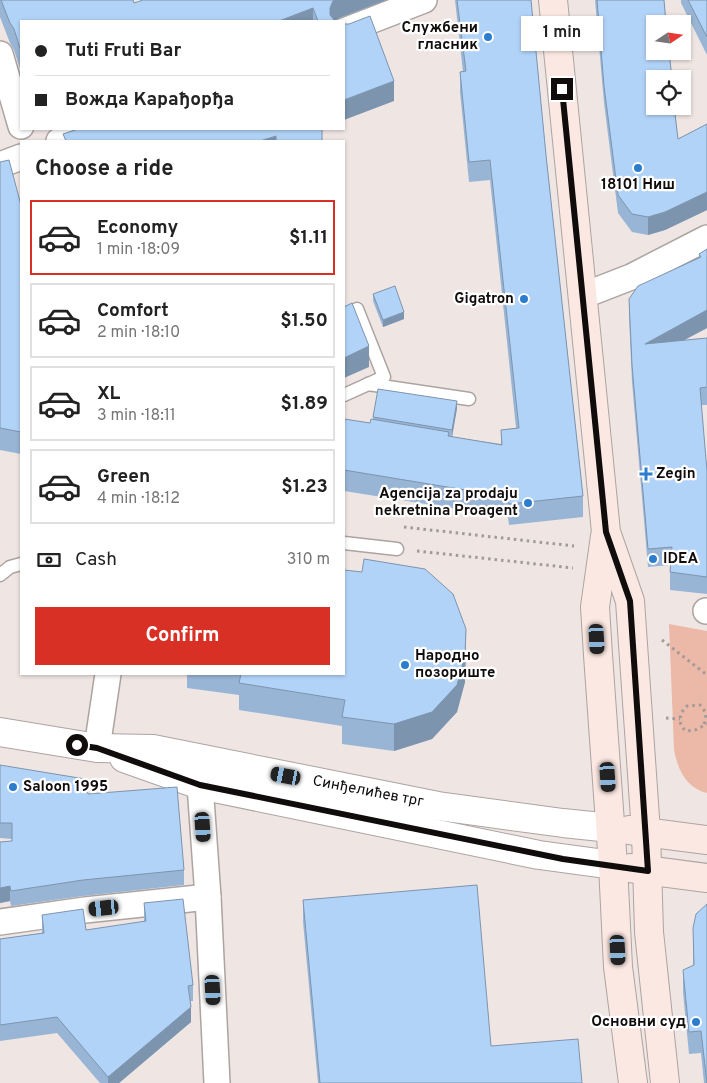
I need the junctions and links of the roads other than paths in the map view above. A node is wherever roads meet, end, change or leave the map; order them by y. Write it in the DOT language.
graph roads {
  1 [pos="424,0"];
  2 [pos="553,0"];
  3 [pos="345,31"];
  4 [pos="0,54"];
  5 [pos="20,121"];
  6 [pos="88,130"];
  7 [pos="62,140"];
  8 [pos="20,156"];
  9 [pos="0,165"];
  10 [pos="707,238"];
  11 [pos="582,296"];
  12 [pos="345,314"];
  13 [pos="368,384"];
  14 [pos="345,395"];
  15 [pos="469,399"];
  16 [pos="606,532"];
  17 [pos="345,542"];
  18 [pos="398,549"];
  19 [pos="20,564"];
  20 [pos="0,575"];
  21 [pos="108,675"];
  22 [pos="0,732"];
  23 [pos="97,748"];
  24 [pos="200,785"];
  25 [pos="611,828"];
  26 [pos="646,832"];
  27 [pos="707,840"];
  28 [pos="614,866"];
  29 [pos="648,871"];
  30 [pos="707,878"];
  31 [pos="208,897"];
  32 [pos="0,922"];
  33 [pos="217,1083"];
  34 [pos="633,1083"];
  35 [pos="665,1083"];
  1 -- 3 [label="street"];
  2 -- 11 [label="main road"];
  4 -- 5 [label="street"];
  6 -- 7 [label="street"];
  8 -- 9 [label="street"];
  10 -- 11 [label="street"];
  11 -- 16 [label="main road"];
  12 -- 13 [label="lane"];
  13 -- 14 [label="lane"];
  13 -- 15 [label="lane"];
  16 -- 25 [label="main road"];
  16 -- 26 [label="main road"];
  17 -- 18 [label="lane"];
  19 -- 20 [label="lane"];
  21 -- 23 [label="street"];
  22 -- 23 [label="street, Синђелићев трг"];
  23 -- 24 [label="street, Синђелићев трг"];
  23 -- 25 [label="street, Синђелићев трг"];
  24 -- 28 [label="street, Синђелићев трг"];
  24 -- 31 [label="street"];
  25 -- 26 [label="main road"];
  25 -- 28 [label="main road"];
  26 -- 27 [label="main road"];
  26 -- 29 [label="main road"];
  28 -- 29 [label="main road"];
  28 -- 34 [label="main road"];
  29 -- 30 [label="main road"];
  29 -- 35 [label="main road"];
  31 -- 32 [label="street"];
  31 -- 33 [label="street"];
}
